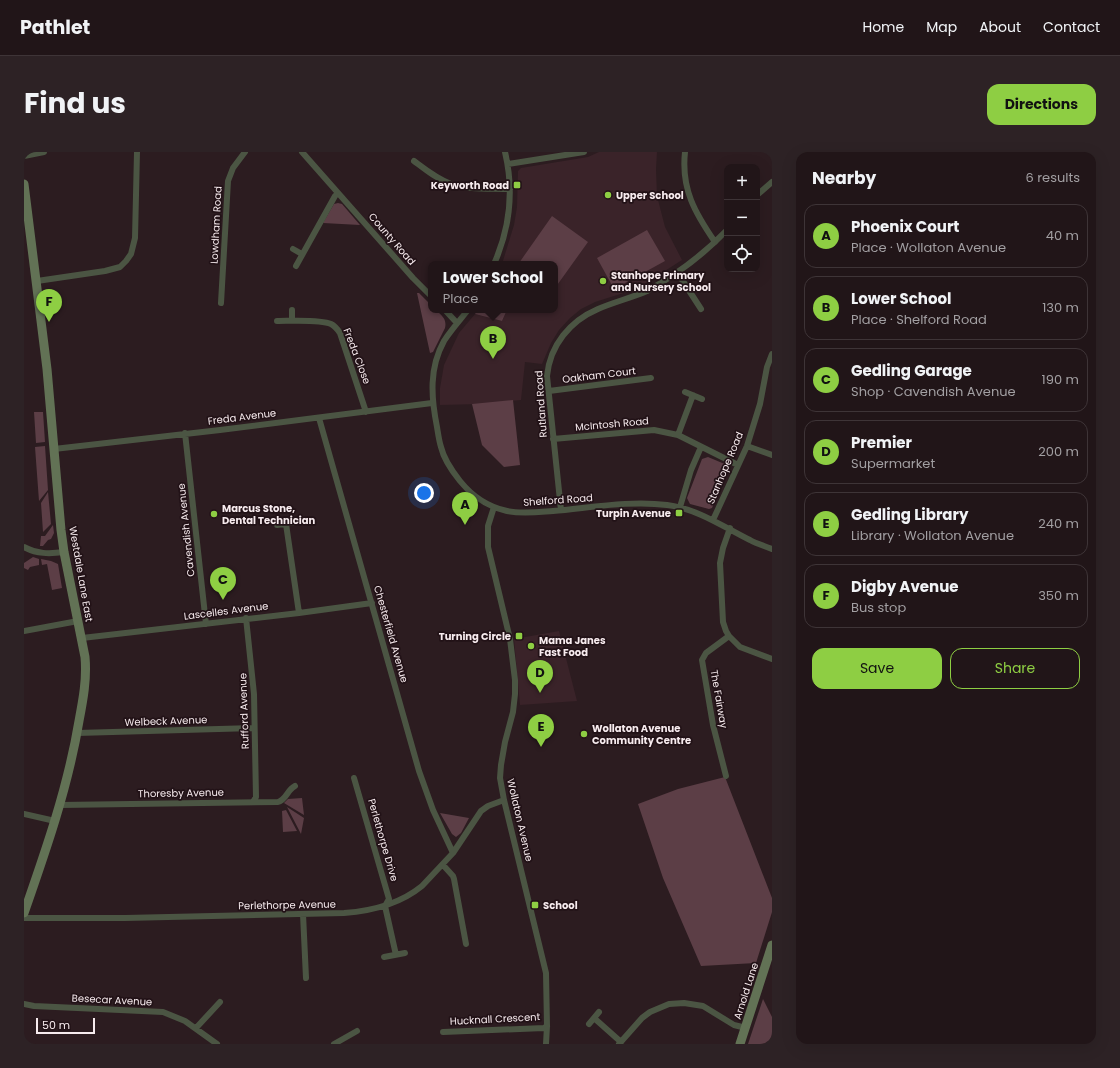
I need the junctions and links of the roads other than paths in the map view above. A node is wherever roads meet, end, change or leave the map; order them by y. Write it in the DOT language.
graph roads {
  1 [pos="44,152"];
  2 [pos="137,152"];
  3 [pos="245,152"];
  4 [pos="302,152"];
  5 [pos="505,152"];
  6 [pos="584,152"];
  7 [pos="684,152"];
  8 [pos="24,156"];
  9 [pos="414,161"];
  10 [pos="508,164"];
  11 [pos="772,182"];
  12 [pos="24,184"];
  13 [pos="510,189"];
  14 [pos="760,192"];
  15 [pos="338,193"];
  16 [pos="724,233"];
  17 [pos="715,242"];
  18 [pos="293,249"];
  19 [pos="302,254"];
  20 [pos="495,261"];
  21 [pos="296,266"];
  22 [pos="677,272"];
  23 [pos="37,281"];
  24 [pos="428,293"];
  25 [pos="221,304"];
  26 [pos="701,309"];
  27 [pos="292,310"];
  28 [pos="448,313"];
  29 [pos="465,313"];
  30 [pos="292,320"];
  31 [pos="277,321"];
  32 [pos="457,323"];
  33 [pos="772,354"];
  34 [pos="652,378"];
  35 [pos="549,391"];
  36 [pos="685,392"];
  37 [pos="693,395"];
  38 [pos="702,399"];
  39 [pos="432,403"];
  40 [pos="366,412"];
  41 [pos="319,418"];
  42 [pos="185,433"];
  43 [pos="678,435"];
  44 [pos="553,439"];
  45 [pos="747,446"];
  46 [pos="701,447"];
  47 [pos="54,449"];
  48 [pos="772,455"];
  49 [pos="738,465"];
  50 [pos="494,507"];
  51 [pos="680,508"];
  52 [pos="561,510"];
  53 [pos="713,520"];
  54 [pos="296,522"];
  55 [pos="286,524"];
  56 [pos="277,525"];
  57 [pos="730,528"];
  58 [pos="24,547"];
  59 [pos="772,549"];
  60 [pos="64,552"];
  61 [pos="372,603"];
  62 [pos="299,613"];
  63 [pos="246,618"];
  64 [pos="78,621"];
  65 [pos="206,624"];
  66 [pos="24,631"];
  67 [pos="729,636"];
  68 [pos="82,638"];
  69 [pos="772,659"];
  70 [pos="254,728"];
  71 [pos="77,733"];
  72 [pos="726,776"];
  73 [pos="354,778"];
  74 [pos="295,786"];
  75 [pos="504,800"];
  76 [pos="253,802"];
  77 [pos="60,805"];
  78 [pos="24,814"];
  79 [pos="55,821"];
  80 [pos="453,853"];
  81 [pos="443,865"];
  82 [pos="26,903"];
  83 [pos="385,906"];
  84 [pos="24,913"];
  85 [pos="304,914"];
  86 [pos="24,918"];
  87 [pos="466,944"];
  88 [pos="772,945"];
  89 [pos="405,953"];
  90 [pos="396,955"];
  91 [pos="384,957"];
  92 [pos="306,978"];
  93 [pos="220,1002"];
  94 [pos="24,1004"];
  95 [pos="599,1012"];
  96 [pos="594,1018"];
  97 [pos="589,1024"];
  98 [pos="547,1026"];
  99 [pos="196,1028"];
  100 [pos="746,1028"];
  101 [pos="357,1031"];
  102 [pos="444,1032"];
  103 [pos="620,1043"];
  104 [pos="217,1044"];
  105 [pos="334,1044"];
  106 [pos="546,1044"];
  107 [pos="740,1044"];
  1 -- 8 [label="street"];
  2 -- 23 [label="street"];
  3 -- 25 [label="street, Lowdham Road"];
  4 -- 15 [label="street, County Road"];
  5 -- 10 [label="street"];
  6 -- 10 [label="street"];
  7 -- 17 [label="street"];
  9 -- 13 [label="street"];
  10 -- 13 [label="street"];
  11 -- 14 [label="street"];
  12 -- 23 [label="street, Westdale Lane East"];
  13 -- 20 [label="street"];
  15 -- 19 [label="street"];
  15 -- 24 [label="street, County Road"];
  16 -- 17 [label="street, Rutland Road"];
  17 -- 22 [label="street, Rutland Road"];
  18 -- 19 [label="street"];
  19 -- 21 [label="street"];
  22 -- 26 [label="street"];
  22 -- 35 [label="street, Rutland Road"];
  23 -- 47 [label="street, Westdale Lane East"];
  27 -- 30 [label="street"];
  28 -- 32 [label="street"];
  29 -- 32 [label="street, Shelford Road"];
  30 -- 31 [label="street, Freda Close"];
  30 -- 40 [label="street, Freda Close"];
  32 -- 39 [label="street, Shelford Road"];
  33 -- 45 [label="street, Stanhope Road"];
  34 -- 35 [label="street, Oakham Court"];
  35 -- 44 [label="street, Rutland Road"];
  36 -- 37 [label="street"];
  37 -- 38 [label="street"];
  37 -- 43 [label="street"];
  39 -- 40 [label="street, Freda Avenue"];
  39 -- 50 [label="street, Shelford Road"];
  40 -- 41 [label="street, Freda Avenue"];
  41 -- 42 [label="street, Freda Avenue"];
  41 -- 61 [label="street, Chesterfield Avenue"];
  42 -- 47 [label="street, Freda Avenue"];
  42 -- 65 [label="street, Cavendish Avenue"];
  43 -- 44 [label="street, McIntosh Road"];
  43 -- 46 [label="street, McIntosh Road"];
  44 -- 52 [label="street, Rutland Road"];
  45 -- 48 [label="street"];
  45 -- 49 [label="street, Stanhope Road"];
  46 -- 49 [label="street, McIntosh Road"];
  46 -- 51 [label="street"];
  47 -- 60 [label="street, Westdale Lane East"];
  49 -- 53 [label="street, Stanhope Road"];
  50 -- 52 [label="street, Shelford Road"];
  50 -- 75 [label="street, Wollaton Avenue"];
  51 -- 52 [label="street, Shelford Road"];
  51 -- 53 [label="street, Shelford Road"];
  53 -- 57 [label="street, Shelford Road"];
  54 -- 55 [label="street"];
  55 -- 56 [label="street"];
  55 -- 62 [label="street"];
  57 -- 59 [label="street, Shelford Road"];
  57 -- 67 [label="street"];
  58 -- 60 [label="street"];
  60 -- 64 [label="street, Westdale Lane East"];
  61 -- 62 [label="street, Lascelles Avenue"];
  61 -- 80 [label="street, Chesterfield Avenue"];
  62 -- 63 [label="street, Lascelles Avenue"];
  63 -- 65 [label="street, Lascelles Avenue"];
  63 -- 70 [label="street, Rufford Avenue"];
  64 -- 66 [label="street"];
  64 -- 68 [label="street, Westdale Lane East"];
  65 -- 68 [label="street, Lascelles Avenue"];
  67 -- 69 [label="street"];
  67 -- 72 [label="street, The Fairway"];
  68 -- 71 [label="street, Westdale Lane East"];
  70 -- 71 [label="street, Welbeck Avenue"];
  70 -- 76 [label="street, Rufford Avenue"];
  71 -- 77 [label="street, Westdale Lane East"];
  73 -- 83 [label="street, Perlethorpe Drive"];
  74 -- 76 [label="street, Thoresby Avenue"];
  75 -- 80 [label="street, Perlethorpe Avenue"];
  75 -- 98 [label="street, Wollaton Avenue"];
  76 -- 77 [label="street, Thoresby Avenue"];
  77 -- 79 [label="street, Westdale Lane East"];
  78 -- 79 [label="street"];
  79 -- 82 [label="street, Westdale Lane East"];
  80 -- 81 [label="street, Perlethorpe Avenue"];
  81 -- 83 [label="street, Perlethorpe Avenue"];
  81 -- 87 [label="street"];
  82 -- 84 [label="street, Westdale Lane East"];
  83 -- 85 [label="street, Perlethorpe Avenue"];
  83 -- 90 [label="street, Perlethorpe Drive"];
  85 -- 86 [label="street, Perlethorpe Avenue"];
  85 -- 92 [label="street"];
  88 -- 100 [label="street, Arnold Lane"];
  89 -- 90 [label="street"];
  90 -- 91 [label="street"];
  93 -- 99 [label="street"];
  94 -- 99 [label="street, Besecar Avenue"];
  95 -- 96 [label="street"];
  96 -- 97 [label="street"];
  96 -- 103 [label="street"];
  98 -- 102 [label="street, Hucknall Crescent"];
  98 -- 106 [label="street, Wollaton Avenue"];
  99 -- 104 [label="street, Besecar Avenue"];
  100 -- 103 [label="street"];
  100 -- 107 [label="street, Arnold Lane"];
  101 -- 105 [label="street"];
}
